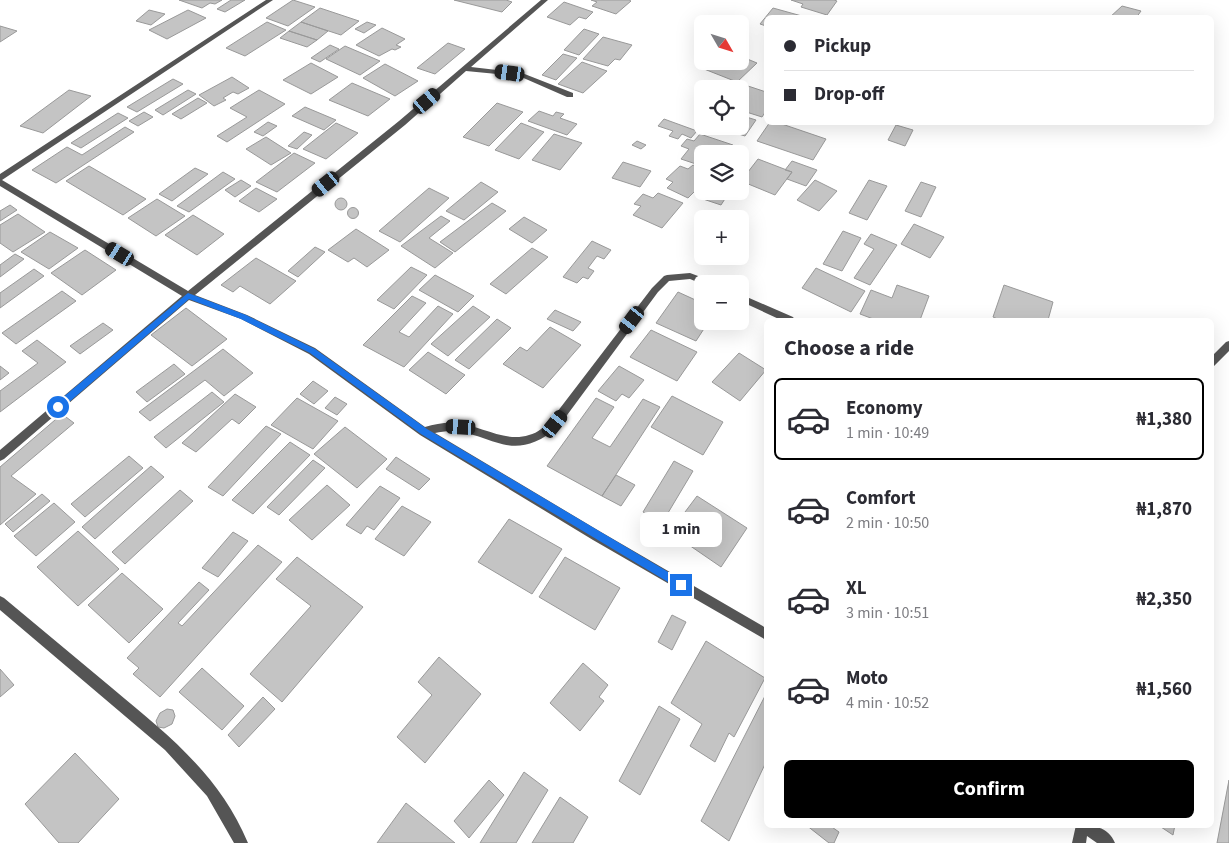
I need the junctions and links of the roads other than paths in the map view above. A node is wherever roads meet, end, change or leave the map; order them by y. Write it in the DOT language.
graph roads {
  1 [pos="270,0"];
  2 [pos="544,0"];
  3 [pos="465,69"];
  4 [pos="570,95"];
  5 [pos="0,178"];
  6 [pos="0,182"];
  7 [pos="694,278"];
  8 [pos="188,296"];
  9 [pos="749,301"];
  10 [pos="786,318"];
  11 [pos="1229,345"];
  12 [pos="1214,360"];
  13 [pos="424,432"];
  14 [pos="0,456"];
  15 [pos="0,602"];
  16 [pos="764,633"];
  17 [pos="1083,828"];
  18 [pos="1088,828"];
  19 [pos="243,842"];
  20 [pos="1079,843"];
  21 [pos="1108,843"];
  1 -- 5 [label="street"];
  2 -- 3 [label="street"];
  3 -- 4 [label="street"];
  3 -- 8 [label="street"];
  6 -- 8 [label="street"];
  7 -- 13 [label="street"];
  8 -- 13 [label="street"];
  8 -- 14 [label="street"];
  9 -- 10 [label="street"];
  11 -- 12 [label="street"];
  13 -- 16 [label="street"];
  15 -- 19 [label="street"];
  17 -- 20 [label="street"];
  18 -- 21 [label="street"];
}
